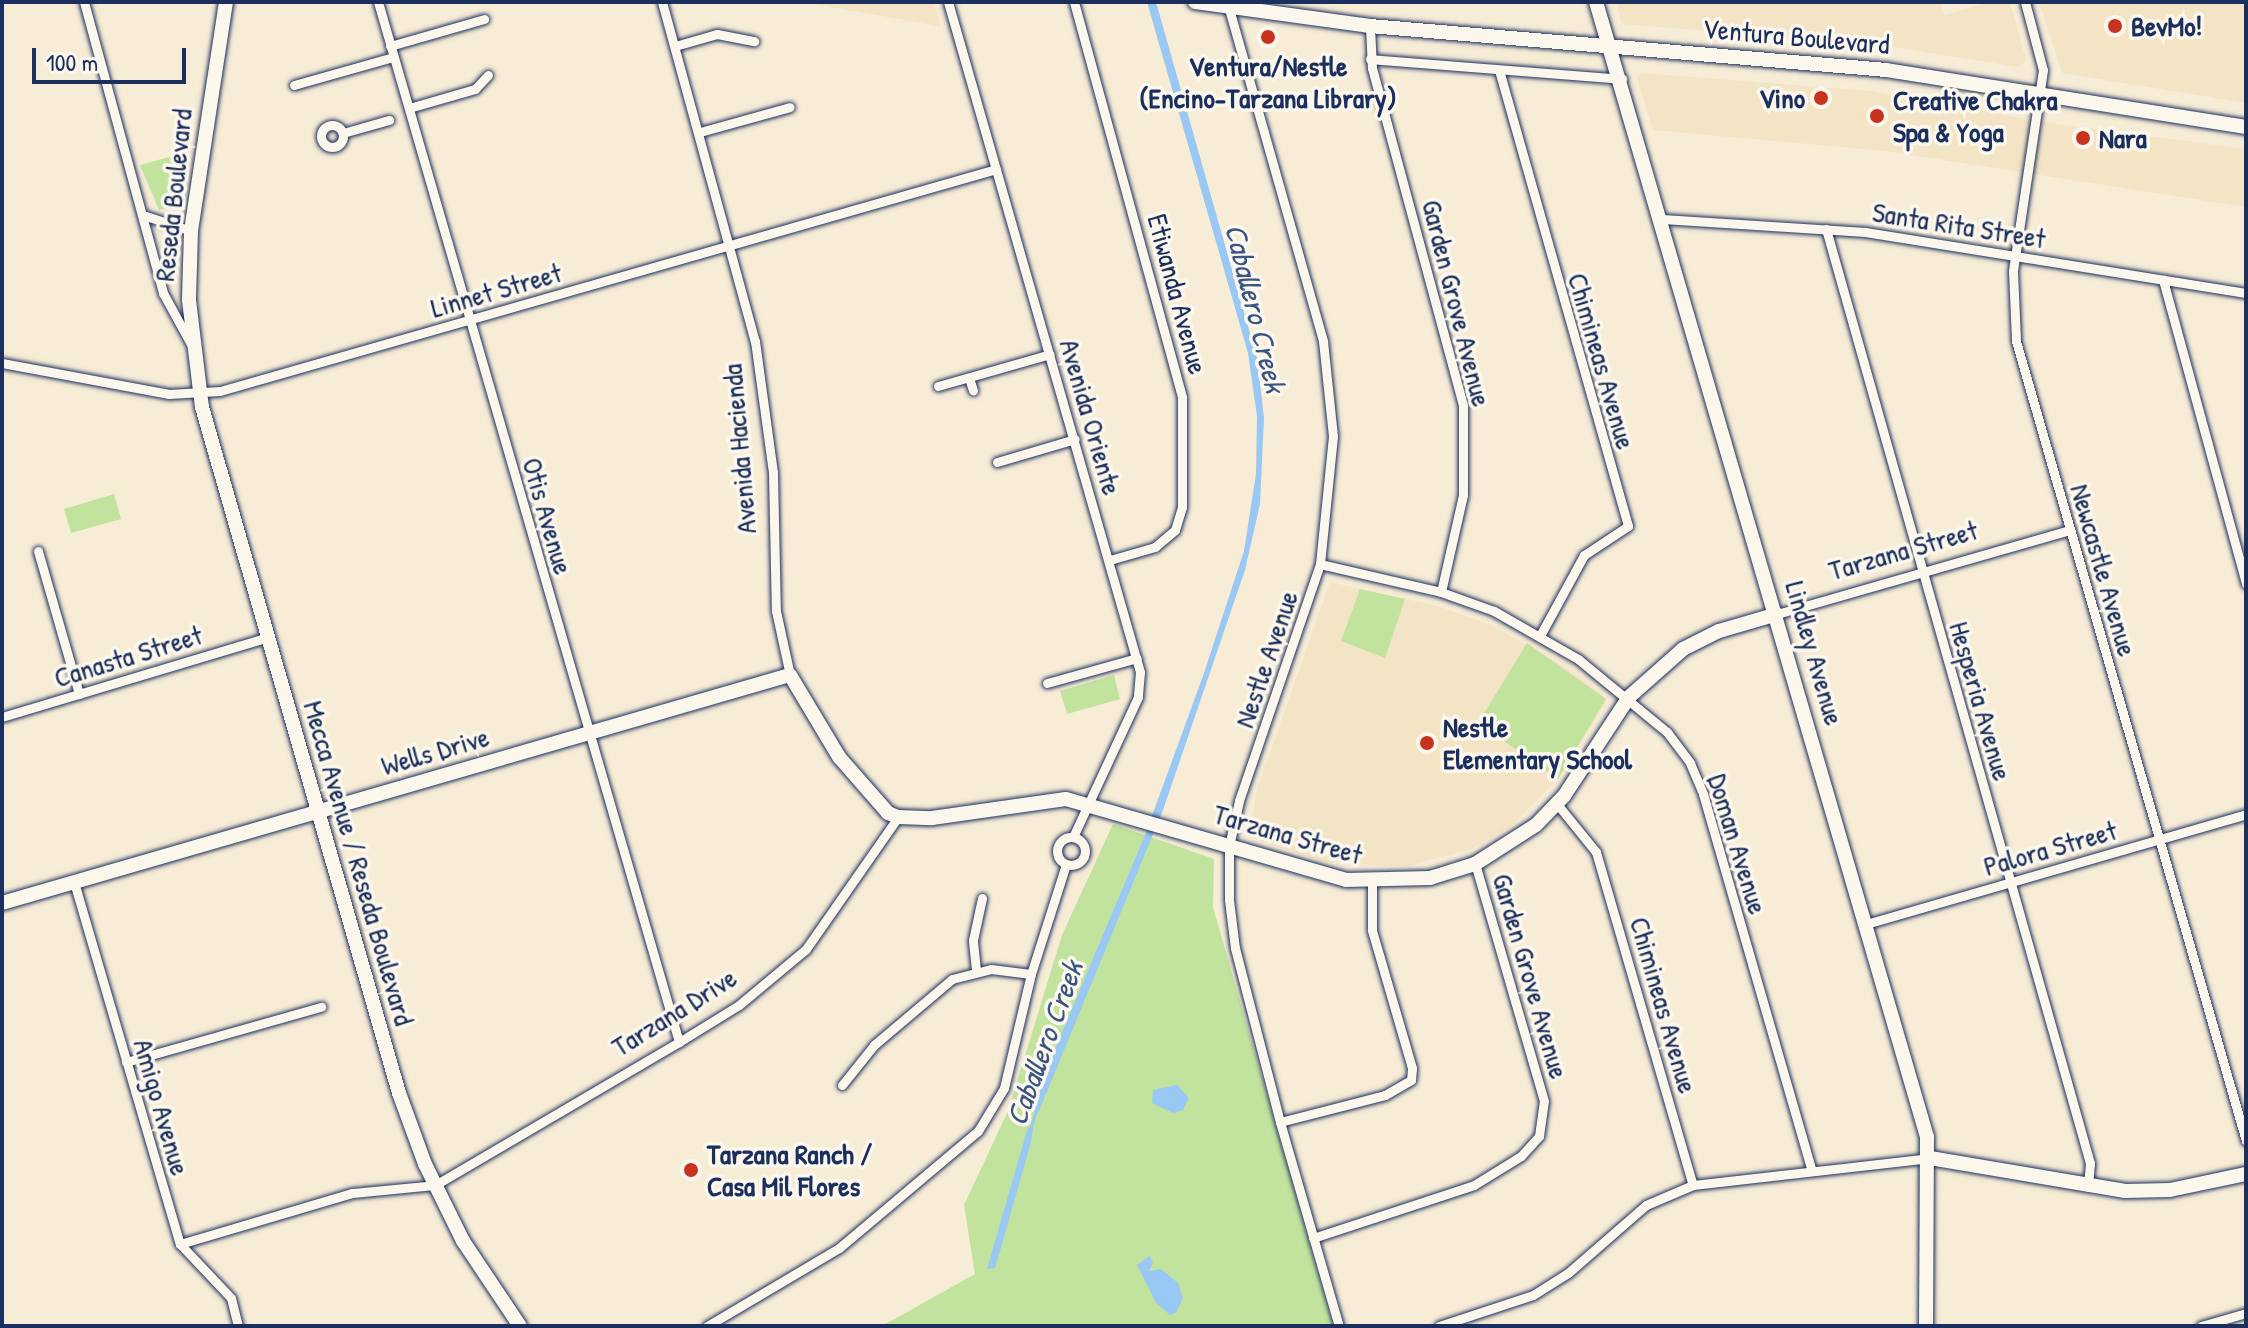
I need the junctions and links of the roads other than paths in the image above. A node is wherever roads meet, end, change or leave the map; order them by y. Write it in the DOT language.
graph roads {
  1 [pos="84,2"];
  2 [pos="226,2"];
  3 [pos="378,2"];
  4 [pos="662,2"];
  5 [pos="948,2"];
  6 [pos="1074,2"];
  7 [pos="1195,2"];
  8 [pos="1596,2"];
  9 [pos="2025,2"];
  10 [pos="1228,5"];
  11 [pos="484,19"];
  12 [pos="1370,26"];
  13 [pos="754,41"];
  14 [pos="1610,45"];
  15 [pos="390,46"];
  16 [pos="675,46"];
  17 [pos="393,57"];
  18 [pos="1370,59"];
  19 [pos="1499,70"];
  20 [pos="488,75"];
  21 [pos="1622,79"];
  22 [pos="294,85"];
  23 [pos="2040,93"];
  24 [pos="790,107"];
  25 [pos="409,108"];
  26 [pos="389,120"];
  27 [pos="2246,127"];
  28 [pos="700,132"];
  29 [pos="343,133"];
  30 [pos="996,169"];
  31 [pos="143,215"];
  32 [pos="1663,219"];
  33 [pos="1826,229"];
  34 [pos="191,231"];
  35 [pos="731,245"];
  36 [pos="2015,256"];
  37 [pos="2163,280"];
  38 [pos="2246,293"];
  39 [pos="469,320"];
  40 [pos="192,346"];
  41 [pos="1050,354"];
  42 [pos="2,363"];
  43 [pos="969,378"];
  44 [pos="938,386"];
  45 [pos="973,390"];
  46 [pos="199,394"];
  47 [pos="1075,439"];
  48 [pos="997,462"];
  49 [pos="2070,530"];
  50 [pos="38,551"];
  51 [pos="1110,560"];
  52 [pos="1320,564"];
  53 [pos="1921,572"];
  54 [pos="2246,584"];
  55 [pos="1441,592"];
  56 [pos="1777,614"];
  57 [pos="1541,634"];
  58 [pos="266,638"];
  59 [pos="1137,658"];
  60 [pos="790,675"];
  61 [pos="1047,683"];
  62 [pos="79,694"];
  63 [pos="1629,697"];
  64 [pos="2,717"];
  65 [pos="587,733"];
  66 [pos="1089,803"];
  67 [pos="1557,804"];
  68 [pos="317,812"];
  69 [pos="2246,814"];
  70 [pos="898,817"];
  71 [pos="1073,837"];
  72 [pos="2159,840"];
  73 [pos="1229,846"];
  74 [pos="1066,864"];
  75 [pos="1475,864"];
  76 [pos="74,882"];
  77 [pos="2011,882"];
  78 [pos="1372,884"];
  79 [pos="982,898"];
  80 [pos="2,903"];
  81 [pos="1866,924"];
  82 [pos="976,970"];
  83 [pos="1031,974"];
  84 [pos="321,1007"];
  85 [pos="679,1042"];
  86 [pos="126,1062"];
  87 [pos="842,1085"];
  88 [pos="1280,1122"];
  89 [pos="2246,1141"];
  90 [pos="1930,1158"];
  91 [pos="1811,1168"];
  92 [pos="2246,1174"];
  93 [pos="435,1185"];
  94 [pos="1693,1185"];
  95 [pos="2088,1187"];
  96 [pos="1313,1238"];
  97 [pos="180,1244"];
  98 [pos="2246,1313"];
  99 [pos="238,1326"];
  100 [pos="520,1326"];
  101 [pos="707,1326"];
  102 [pos="1339,1326"];
  103 [pos="1439,1326"];
  104 [pos="1926,1326"];
  105 [pos="2201,1326"];
  1 -- 31 [label="street"];
  2 -- 34 [label="street, Reseda Boulevard"];
  3 -- 15 [label="street, Otis Avenue"];
  4 -- 16 [label="street, Avenida Hacienda"];
  5 -- 30 [label="street, Avenida Oriente"];
  6 -- 51 [label="street, Etiwanda Avenue"];
  7 -- 10 [label="street, Ventura Boulevard"];
  8 -- 14 [label="street, Lindley Avenue"];
  9 -- 23 [label="street, Newcastle Avenue"];
  10 -- 12 [label="street, Ventura Boulevard"];
  10 -- 52 [label="street, Nestle Avenue"];
  11 -- 15 [label="street"];
  12 -- 14 [label="street, Ventura Boulevard"];
  12 -- 18 [label="street, Garden Grove Avenue"];
  13 -- 16 [label="street"];
  14 -- 21 [label="street, Lindley Avenue"];
  14 -- 23 [label="street, Ventura Boulevard"];
  15 -- 17 [label="street, Otis Avenue"];
  16 -- 28 [label="street, Avenida Hacienda"];
  17 -- 22 [label="street"];
  17 -- 25 [label="street, Otis Avenue"];
  18 -- 19 [label="street"];
  18 -- 55 [label="street, Garden Grove Avenue"];
  19 -- 21 [label="street"];
  19 -- 57 [label="street, Chimineas Avenue"];
  20 -- 25 [label="street"];
  21 -- 32 [label="street, Lindley Avenue"];
  23 -- 27 [label="street, Ventura Boulevard"];
  23 -- 36 [label="street, Newcastle Avenue"];
  24 -- 28 [label="street"];
  25 -- 39 [label="street, Otis Avenue"];
  26 -- 29 [label="street"];
  28 -- 35 [label="street, Avenida Hacienda"];
  30 -- 35 [label="street, Linnet Street"];
  30 -- 41 [label="street, Avenida Oriente"];
  31 -- 34 [label="street"];
  31 -- 40 [label="street"];
  32 -- 33 [label="street, Santa Rita Street"];
  32 -- 56 [label="street, Lindley Avenue"];
  33 -- 36 [label="street, Santa Rita Street"];
  33 -- 53 [label="street, Hesperia Avenue"];
  34 -- 40 [label="street, Reseda Boulevard"];
  35 -- 39 [label="street, Linnet Street"];
  35 -- 60 [label="street, Avenida Hacienda"];
  36 -- 37 [label="street, Santa Rita Street"];
  36 -- 49 [label="street, Newcastle Avenue"];
  37 -- 38 [label="street, Santa Rita Street"];
  37 -- 54 [label="street"];
  39 -- 46 [label="street, Linnet Street"];
  39 -- 65 [label="street, Otis Avenue"];
  40 -- 46 [label="street, Reseda Boulevard"];
  41 -- 43 [label="street"];
  41 -- 47 [label="street, Avenida Oriente"];
  42 -- 46 [label="street, Linnet Street"];
  43 -- 44 [label="street"];
  43 -- 45 [label="street"];
  46 -- 58 [label="street, Mecca Avenue / Reseda Boulevard"];
  47 -- 48 [label="street"];
  47 -- 51 [label="street, Avenida Oriente"];
  49 -- 53 [label="street, Tarzana Street"];
  49 -- 72 [label="street, Newcastle Avenue"];
  50 -- 62 [label="street"];
  51 -- 59 [label="street, Avenida Oriente"];
  52 -- 55 [label="street, Doman Avenue"];
  52 -- 73 [label="street, Nestle Avenue"];
  53 -- 56 [label="street, Tarzana Street"];
  53 -- 77 [label="street, Hesperia Avenue"];
  55 -- 57 [label="street, Doman Avenue"];
  56 -- 63 [label="street, Tarzana Street"];
  56 -- 81 [label="street, Lindley Avenue"];
  57 -- 63 [label="street, Doman Avenue"];
  58 -- 62 [label="street, Canasta Street"];
  58 -- 68 [label="street, Mecca Avenue / Reseda Boulevard"];
  59 -- 61 [label="street"];
  59 -- 66 [label="street, Avenida Oriente"];
  60 -- 65 [label="street, Wells Drive"];
  60 -- 70 [label="street, Avenida Hacienda"];
  62 -- 64 [label="street, Canasta Street"];
  63 -- 67 [label="street, Tarzana Street"];
  63 -- 91 [label="street, Doman Avenue"];
  65 -- 68 [label="street, Wells Drive"];
  65 -- 85 [label="street, Otis Avenue"];
  66 -- 70 [label="street"];
  66 -- 71 [label="street, Avenida Oriente"];
  66 -- 73 [label="street, Tarzana Street"];
  67 -- 75 [label="street, Tarzana Street"];
  67 -- 94 [label="street, Chimineas Avenue"];
  68 -- 76 [label="street, Wells Drive"];
  68 -- 93 [label="street, Mecca Avenue / Reseda Boulevard"];
  69 -- 72 [label="street, Palora Street"];
  70 -- 85 [label="street, Tarzana Drive"];
  71 -- 74 [label="street, Avenida Oriente"];
  71 -- 74 [label="street, Avenida Oriente"];
  72 -- 77 [label="street, Palora Street"];
  72 -- 89 [label="street, Newcastle Avenue"];
  73 -- 78 [label="street, Tarzana Street"];
  73 -- 88 [label="street, Nestle Avenue"];
  74 -- 83 [label="street, Avenida Oriente"];
  75 -- 78 [label="street, Tarzana Street"];
  75 -- 96 [label="street, Garden Grove Avenue"];
  76 -- 80 [label="street, Wells Drive"];
  76 -- 86 [label="street, Amigo Avenue"];
  77 -- 81 [label="street, Palora Street"];
  77 -- 95 [label="street, Hesperia Avenue"];
  78 -- 88 [label="street"];
  79 -- 82 [label="street"];
  81 -- 90 [label="street, Lindley Avenue"];
  82 -- 83 [label="street"];
  82 -- 87 [label="street"];
  83 -- 101 [label="street, Avenida Oriente"];
  84 -- 86 [label="street"];
  85 -- 93 [label="street, Tarzana Drive"];
  86 -- 97 [label="street, Amigo Avenue"];
  88 -- 96 [label="street, Nestle Avenue"];
  90 -- 91 [label="street"];
  90 -- 95 [label="street"];
  90 -- 104 [label="street, Lindley Avenue"];
  91 -- 94 [label="street"];
  92 -- 95 [label="street"];
  93 -- 97 [label="street, Tarzana Drive"];
  93 -- 100 [label="street, Mecca Avenue / Reseda Boulevard"];
  94 -- 103 [label="street"];
  96 -- 102 [label="street, Nestle Avenue"];
  97 -- 99 [label="street, Amigo Avenue"];
  98 -- 105 [label="street"];
}
